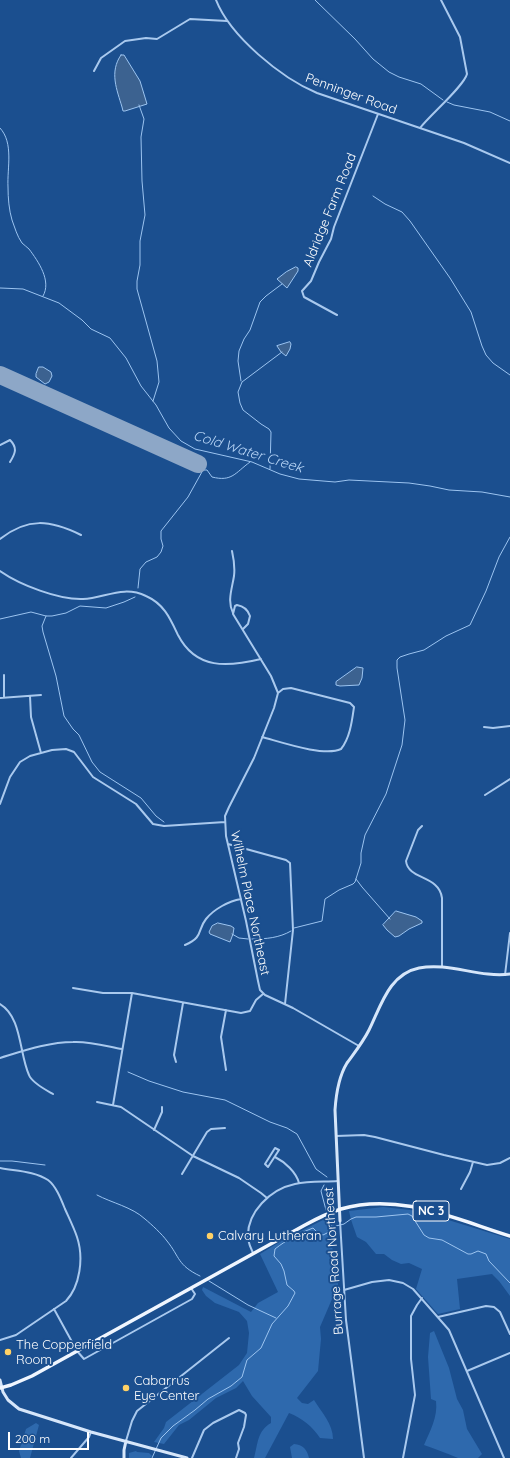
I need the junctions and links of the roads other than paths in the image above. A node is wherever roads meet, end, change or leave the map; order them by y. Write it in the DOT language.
graph roads {
  1 [pos="216,0"];
  2 [pos="441,0"];
  3 [pos="227,21"];
  4 [pos="94,71"];
  5 [pos="378,114"];
  6 [pos="420,128"];
  7 [pos="510,163"];
  8 [pos="337,315"];
  9 [pos="0,445"];
  10 [pos="10,462"];
  11 [pos="80,535"];
  12 [pos="0,539"];
  13 [pos="232,551"];
  14 [pos="0,571"];
  15 [pos="233,614"];
  16 [pos="243,629"];
  17 [pos="261,659"];
  18 [pos="4,675"];
  19 [pos="278,693"];
  20 [pos="41,695"];
  21 [pos="30,696"];
  22 [pos="4,697"];
  23 [pos="0,698"];
  24 [pos="510,726"];
  25 [pos="484,727"];
  26 [pos="262,737"];
  27 [pos="41,753"];
  28 [pos="510,779"];
  29 [pos="485,796"];
  30 [pos="0,804"];
  31 [pos="225,822"];
  32 [pos="422,826"];
  33 [pos="228,844"];
  34 [pos="241,899"];
  35 [pos="510,933"];
  36 [pos="185,945"];
  37 [pos="442,967"];
  38 [pos="505,974"];
  39 [pos="510,974"];
  40 [pos="73,988"];
  41 [pos="132,993"];
  42 [pos="263,994"];
  43 [pos="183,1003"];
  44 [pos="0,1004"];
  45 [pos="285,1004"];
  46 [pos="226,1010"];
  47 [pos="359,1046"];
  48 [pos="122,1049"];
  49 [pos="22,1051"];
  50 [pos="0,1058"];
  51 [pos="176,1062"];
  52 [pos="226,1070"];
  53 [pos="53,1094"];
  54 [pos="97,1102"];
  55 [pos="113,1105"];
  56 [pos="162,1107"];
  57 [pos="224,1128"];
  58 [pos="154,1130"];
  59 [pos="336,1136"];
  60 [pos="193,1156"];
  61 [pos="275,1157"];
  62 [pos="510,1158"];
  63 [pos="474,1162"];
  64 [pos="0,1168"];
  65 [pos="182,1174"];
  66 [pos="338,1180"];
  67 [pos="299,1183"];
  68 [pos="461,1189"];
  69 [pos="267,1198"];
  70 [pos="340,1221"];
  71 [pos="510,1236"];
  72 [pos="253,1253"];
  73 [pos="192,1288"];
  74 [pos="344,1290"];
  75 [pos="422,1298"];
  76 [pos="54,1310"];
  77 [pos="438,1317"];
  78 [pos="510,1334"];
  79 [pos="229,1338"];
  80 [pos="0,1340"];
  81 [pos="77,1351"];
  82 [pos="510,1353"];
  83 [pos="467,1371"];
  84 [pos="0,1380"];
  85 [pos="1,1387"];
  86 [pos="91,1432"];
  87 [pos="126,1441"];
  88 [pos="71,1458"];
  89 [pos="124,1458"];
  90 [pos="187,1458"];
  91 [pos="192,1458"];
  92 [pos="236,1458"];
  93 [pos="364,1458"];
  94 [pos="403,1458"];
  95 [pos="504,1458"];
  1 -- 3 [label="street, Penninger Road"];
  2 -- 6 [label="street"];
  3 -- 4 [label="street"];
  3 -- 5 [label="street, Penninger Road"];
  5 -- 6 [label="street, Penninger Road"];
  5 -- 8 [label="street, Aldridge Farm Road"];
  6 -- 7 [label="street, Penninger Road"];
  9 -- 10 [label="street"];
  11 -- 12 [label="street"];
  13 -- 15 [label="street"];
  14 -- 17 [label="street"];
  15 -- 16 [label="street"];
  15 -- 16 [label="street"];
  16 -- 17 [label="street"];
  17 -- 19 [label="street"];
  18 -- 22 [label="street"];
  19 -- 26 [label="street, Wilhelm Place Northeast"];
  19 -- 26 [label="street"];
  20 -- 21 [label="street"];
  21 -- 22 [label="street"];
  21 -- 27 [label="street"];
  22 -- 23 [label="street"];
  24 -- 25 [label="street"];
  26 -- 31 [label="street, Wilhelm Place Northeast"];
  27 -- 30 [label="street"];
  27 -- 31 [label="street"];
  28 -- 29 [label="street"];
  31 -- 33 [label="street, Wilhelm Place Northeast"];
  32 -- 37 [label="street"];
  33 -- 34 [label="street, Wilhelm Place Northeast"];
  33 -- 45 [label="street"];
  34 -- 36 [label="street"];
  34 -- 42 [label="street, Wilhelm Place Northeast"];
  35 -- 38 [label="street"];
  37 -- 38 [label="street, Burrage Road Northeast"];
  37 -- 47 [label="street, Burrage Road Northeast"];
  38 -- 39 [label="street, Burrage Road Northeast"];
  40 -- 41 [label="street"];
  41 -- 43 [label="street"];
  41 -- 48 [label="street"];
  42 -- 45 [label="street, Wilhelm Place Northeast"];
  42 -- 46 [label="street"];
  43 -- 46 [label="street"];
  43 -- 51 [label="street"];
  44 -- 49 [label="street"];
  45 -- 47 [label="street, Wilhelm Place Northeast"];
  46 -- 52 [label="street"];
  47 -- 59 [label="street, Burrage Road Northeast"];
  48 -- 49 [label="street"];
  48 -- 55 [label="street"];
  49 -- 50 [label="street"];
  49 -- 53 [label="street"];
  54 -- 55 [label="street"];
  55 -- 58 [label="street"];
  56 -- 58 [label="street"];
  57 -- 60 [label="street"];
  58 -- 60 [label="street"];
  59 -- 63 [label="street"];
  59 -- 66 [label="street, Burrage Road Northeast"];
  60 -- 65 [label="street"];
  60 -- 69 [label="street"];
  61 -- 61 [label="street"];
  61 -- 67 [label="street"];
  62 -- 63 [label="street"];
  63 -- 68 [label="street"];
  64 -- 76 [label="street"];
  66 -- 67 [label="street"];
  66 -- 70 [label="street, Burrage Road Northeast"];
  67 -- 69 [label="street"];
  69 -- 72 [label="street"];
  70 -- 74 [label="street, Burrage Road Northeast"];
  71 -- 72 [label="main road, NC 3"];
  72 -- 73 [label="main road, NC 3"];
  73 -- 81 [label="main road, NC 3"];
  73 -- 81 [label="street"];
  74 -- 75 [label="street"];
  74 -- 93 [label="street, Burrage Road Northeast"];
  75 -- 77 [label="street"];
  75 -- 94 [label="street"];
  76 -- 80 [label="street"];
  76 -- 81 [label="street"];
  77 -- 78 [label="street"];
  77 -- 83 [label="street"];
  79 -- 87 [label="street"];
  81 -- 85 [label="main road, NC 3"];
  82 -- 83 [label="street"];
  83 -- 95 [label="street"];
  84 -- 85 [label="street"];
  85 -- 86 [label="street"];
  86 -- 87 [label="street"];
  86 -- 88 [label="street"];
  87 -- 89 [label="street"];
  87 -- 90 [label="street"];
  91 -- 92 [label="street"];
}
